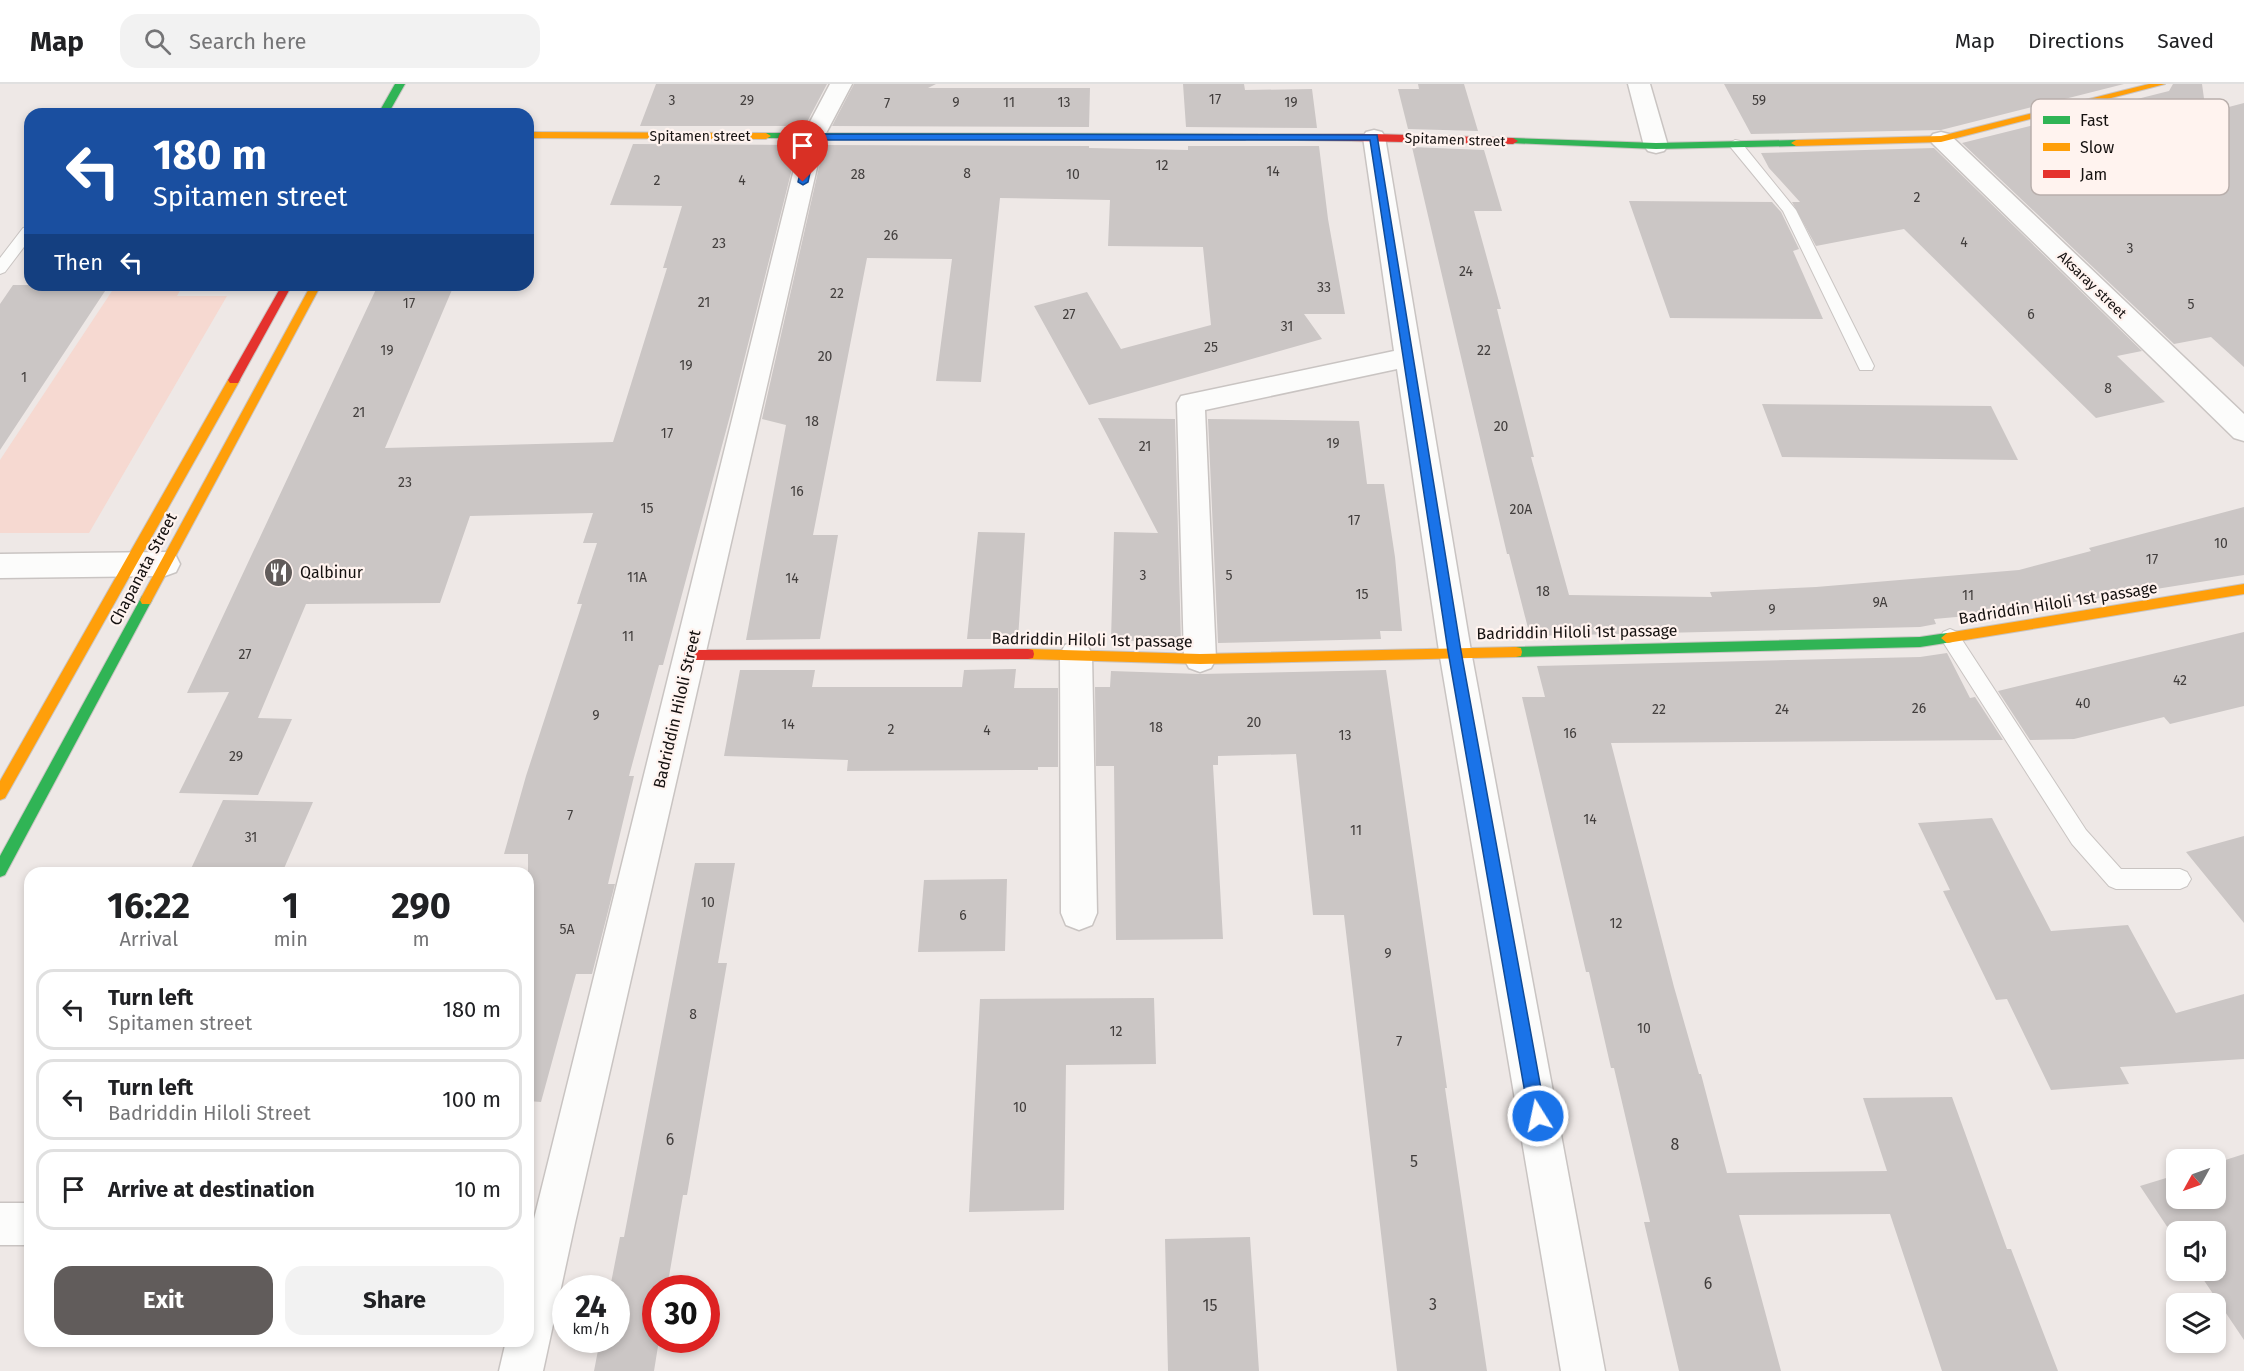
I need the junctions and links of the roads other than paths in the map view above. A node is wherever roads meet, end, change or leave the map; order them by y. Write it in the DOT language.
graph roads {
  1 [pos="400,84"];
  2 [pos="841,84"];
  3 [pos="1639,84"];
  4 [pos="2160,84"];
  5 [pos="2100,99"];
  6 [pos="386,108"];
  7 [pos="2031,116"];
  8 [pos="534,135"];
  9 [pos="813,137"];
  10 [pos="1374,137"];
  11 [pos="1941,139"];
  12 [pos="1735,144"];
  13 [pos="1656,146"];
  14 [pos="24,236"];
  15 [pos="0,269"];
  16 [pos="284,291"];
  17 [pos="313,291"];
  18 [pos="1409,357"];
  19 [pos="1866,366"];
  20 [pos="2244,431"];
  21 [pos="165,564"];
  22 [pos="130,565"];
  23 [pos="0,566"];
  24 [pos="2244,589"];
  25 [pos="1950,637"];
  26 [pos="1455,651"];
  27 [pos="1076,654"];
  28 [pos="690,655"];
  29 [pos="1200,659"];
  30 [pos="0,794"];
  31 [pos="0,870"];
  32 [pos="2180,879"];
  33 [pos="1079,913"];
  34 [pos="541,1223"];
  35 [pos="0,1224"];
  36 [pos="24,1224"];
  37 [pos="534,1286"];
  38 [pos="526,1347"];
  39 [pos="521,1371"];
  40 [pos="1583,1371"];
  1 -- 6 [label="street"];
  2 -- 9 [label="street, Badriddin Hiloli Street"];
  3 -- 13 [label="street"];
  4 -- 5 [label="street, Spitamen street"];
  7 -- 11 [label="street, Spitamen street"];
  8 -- 9 [label="street, Spitamen street"];
  9 -- 10 [label="street, Spitamen street"];
  9 -- 28 [label="street, Badriddin Hiloli Street"];
  10 -- 13 [label="street, Spitamen street"];
  10 -- 18 [label="street"];
  11 -- 12 [label="street, Spitamen street"];
  11 -- 20 [label="street, Aksaray street"];
  12 -- 13 [label="street, Spitamen street"];
  12 -- 19 [label="lane"];
  14 -- 15 [label="lane"];
  16 -- 22 [label="street, Chapanata Street"];
  17 -- 21 [label="street, Chapanata Street"];
  18 -- 26 [label="street"];
  18 -- 29 [label="street"];
  21 -- 22 [label="street"];
  21 -- 31 [label="street, Chapanata Street"];
  22 -- 23 [label="street"];
  22 -- 30 [label="street, Chapanata Street"];
  24 -- 25 [label="street, Badriddin Hiloli 1st passage"];
  25 -- 26 [label="street, Badriddin Hiloli 1st passage"];
  25 -- 32 [label="lane"];
  26 -- 29 [label="street, Badriddin Hiloli 1st passage"];
  26 -- 40 [label="street"];
  27 -- 28 [label="street, Badriddin Hiloli 1st passage"];
  27 -- 29 [label="street, Badriddin Hiloli 1st passage"];
  27 -- 33 [label="street"];
  28 -- 34 [label="street, Badriddin Hiloli Street"];
  34 -- 37 [label="street, Badriddin Hiloli Street"];
  35 -- 36 [label="street"];
  38 -- 39 [label="street, Badriddin Hiloli Street"];
}
